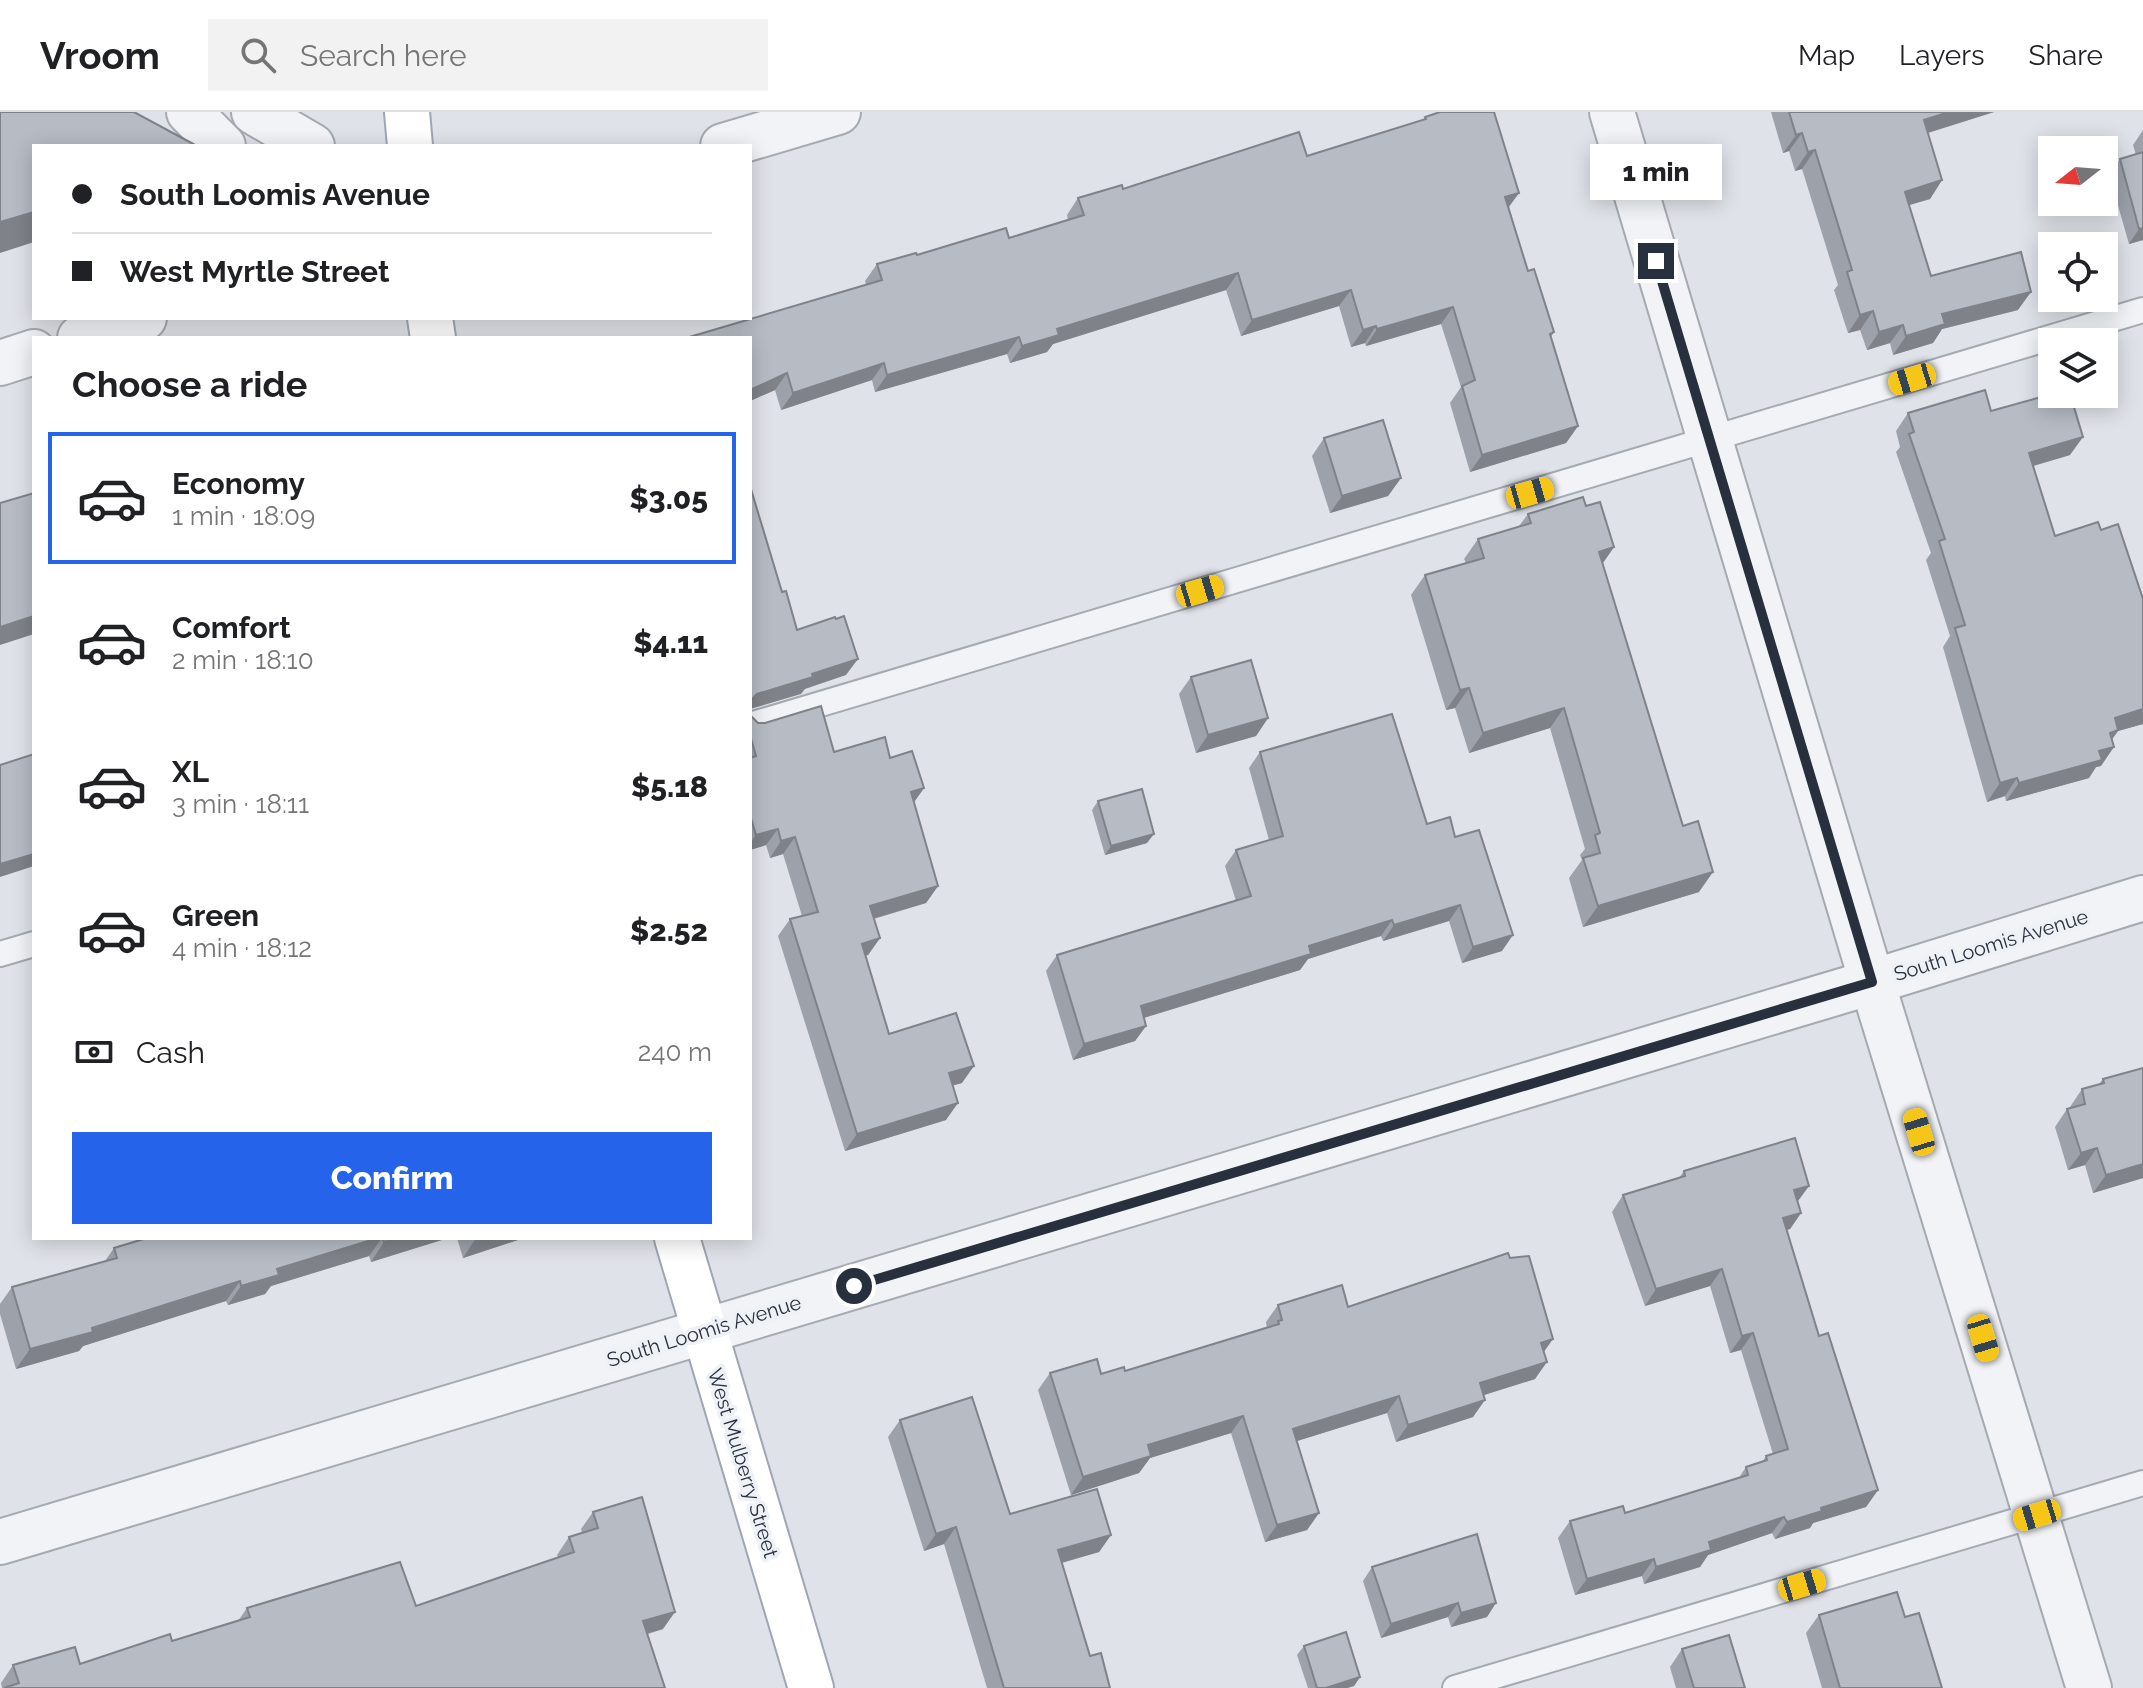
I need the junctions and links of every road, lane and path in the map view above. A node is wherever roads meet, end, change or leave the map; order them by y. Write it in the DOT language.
graph roads {
  1 [pos="189,112"];
  2 [pos="407,112"];
  3 [pos="838,112"];
  4 [pos="1612,112"];
  5 [pos="279,116"];
  6 [pos="221,144"];
  7 [pos="310,144"];
  8 [pos="410,144"];
  9 [pos="730,144"];
  10 [pos="2143,310"];
  11 [pos="138,320"];
  12 [pos="86,336"];
  13 [pos="32,353"];
  14 [pos="0,363"];
  15 [pos="1710,439"];
  16 [pos="752,724"];
  17 [pos="2143,898"];
  18 [pos="32,945"];
  19 [pos="0,954"];
  20 [pos="1872,982"];
  21 [pos="678,1240"];
  22 [pos="704,1331"];
  23 [pos="2143,1483"];
  24 [pos="2037,1515"];
  25 [pos="0,1542"];
  26 [pos="811,1688"];
  27 [pos="1455,1688"];
  28 [pos="2089,1688"];
  1 -- 6 [label="street"];
  2 -- 8 [label="main road"];
  3 -- 9 [label="street"];
  4 -- 15 [label="street"];
  5 -- 7 [label="street"];
  10 -- 15 [label="lane"];
  11 -- 12 [label="street"];
  13 -- 14 [label="street"];
  15 -- 16 [label="lane"];
  15 -- 20 [label="street"];
  17 -- 20 [label="street, South Loomis Avenue"];
  18 -- 19 [label="lane"];
  20 -- 22 [label="street, South Loomis Avenue"];
  20 -- 24 [label="street"];
  21 -- 22 [label="main road, West Mulberry Street"];
  22 -- 25 [label="street, South Loomis Avenue"];
  22 -- 26 [label="main road, West Mulberry Street"];
  23 -- 24 [label="lane"];
  24 -- 27 [label="lane"];
  24 -- 28 [label="street"];
}
